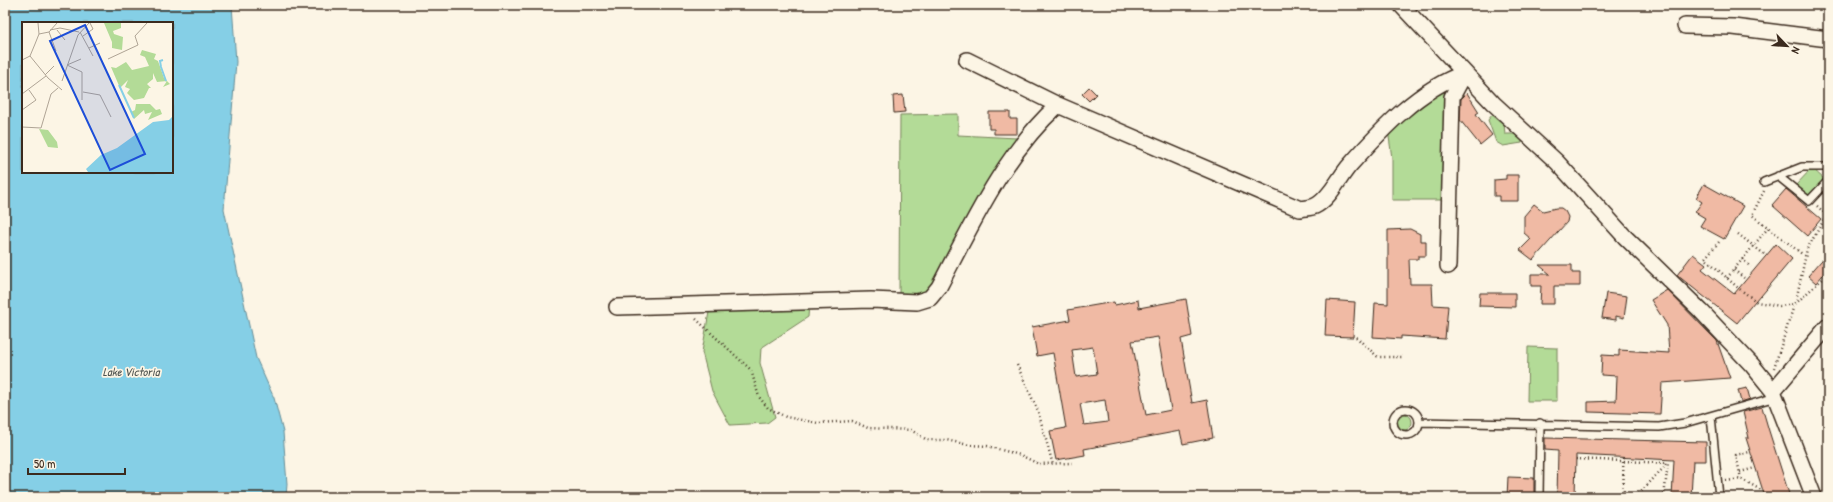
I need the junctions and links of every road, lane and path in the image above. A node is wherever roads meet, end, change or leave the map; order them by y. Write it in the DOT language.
graph roads {
  1 [pos="1401,5"];
  2 [pos="1685,26"];
  3 [pos="1828,39"];
  4 [pos="968,60"];
  5 [pos="1465,73"];
  6 [pos="1058,105"];
  7 [pos="1828,167"];
  8 [pos="1778,176"];
  9 [pos="1767,180"];
  10 [pos="1828,180"];
  11 [pos="1811,200"];
  12 [pos="1827,214"];
  13 [pos="1768,228"];
  14 [pos="1738,234"];
  15 [pos="1718,242"];
  16 [pos="1753,246"];
  17 [pos="1764,254"];
  18 [pos="1806,257"];
  19 [pos="1742,259"];
  20 [pos="1448,266"];
  21 [pos="1751,267"];
  22 [pos="1734,270"];
  23 [pos="1828,274"];
  24 [pos="1728,278"];
  25 [pos="1744,278"];
  26 [pos="1795,304"];
  27 [pos="617,307"];
  28 [pos="693,316"];
  29 [pos="1828,326"];
  30 [pos="1356,338"];
  31 [pos="1404,357"];
  32 [pos="1017,365"];
  33 [pos="1772,391"];
  34 [pos="1711,416"];
  35 [pos="1420,422"];
  36 [pos="1540,423"];
  37 [pos="1750,452"];
  38 [pos="1576,459"];
  39 [pos="1623,459"];
  40 [pos="1072,463"];
  41 [pos="1668,463"];
  42 [pos="1053,465"];
  43 [pos="1755,468"];
  44 [pos="1740,472"];
  45 [pos="1741,479"];
  46 [pos="1717,482"];
  47 [pos="1763,491"];
  48 [pos="1539,497"];
  49 [pos="1624,497"];
  50 [pos="1636,497"];
  51 [pos="1664,497"];
  52 [pos="1719,497"];
  53 [pos="1814,497"];
  1 -- 5 [label="street"];
  2 -- 3 [label="street"];
  4 -- 6 [label="street"];
  5 -- 6 [label="street"];
  5 -- 20 [label="street"];
  5 -- 33 [label="street"];
  6 -- 27 [label="street"];
  7 -- 8 [label="lane"];
  8 -- 9 [label="lane"];
  8 -- 11 [label="lane"];
  9 -- 13 [label="path"];
  10 -- 11 [label="lane"];
  11 -- 12 [label="path"];
  12 -- 18 [label="path"];
  13 -- 16 [label="path"];
  13 -- 18 [label="path"];
  14 -- 16 [label="path"];
  15 -- 24 [label="path"];
  16 -- 17 [label="path"];
  16 -- 19 [label="path"];
  18 -- 26 [label="path"];
  19 -- 21 [label="path"];
  19 -- 22 [label="path"];
  22 -- 24 [label="path"];
  22 -- 25 [label="path"];
  23 -- 26 [label="path"];
  24 -- 26 [label="path"];
  26 -- 33 [label="path"];
  28 -- 42 [label="path"];
  29 -- 33 [label="street"];
  30 -- 31 [label="path"];
  32 -- 42 [label="path"];
  33 -- 34 [label="lane"];
  33 -- 53 [label="street"];
  34 -- 36 [label="lane"];
  34 -- 46 [label="lane"];
  35 -- 36 [label="lane"];
  36 -- 48 [label="lane"];
  37 -- 44 [label="path"];
  38 -- 39 [label="path"];
  39 -- 41 [label="path"];
  39 -- 49 [label="path"];
  40 -- 42 [label="path"];
  41 -- 50 [label="path"];
  41 -- 51 [label="path"];
  43 -- 44 [label="path"];
  44 -- 45 [label="path"];
  45 -- 46 [label="path"];
  45 -- 47 [label="path"];
  46 -- 52 [label="lane"];
}
